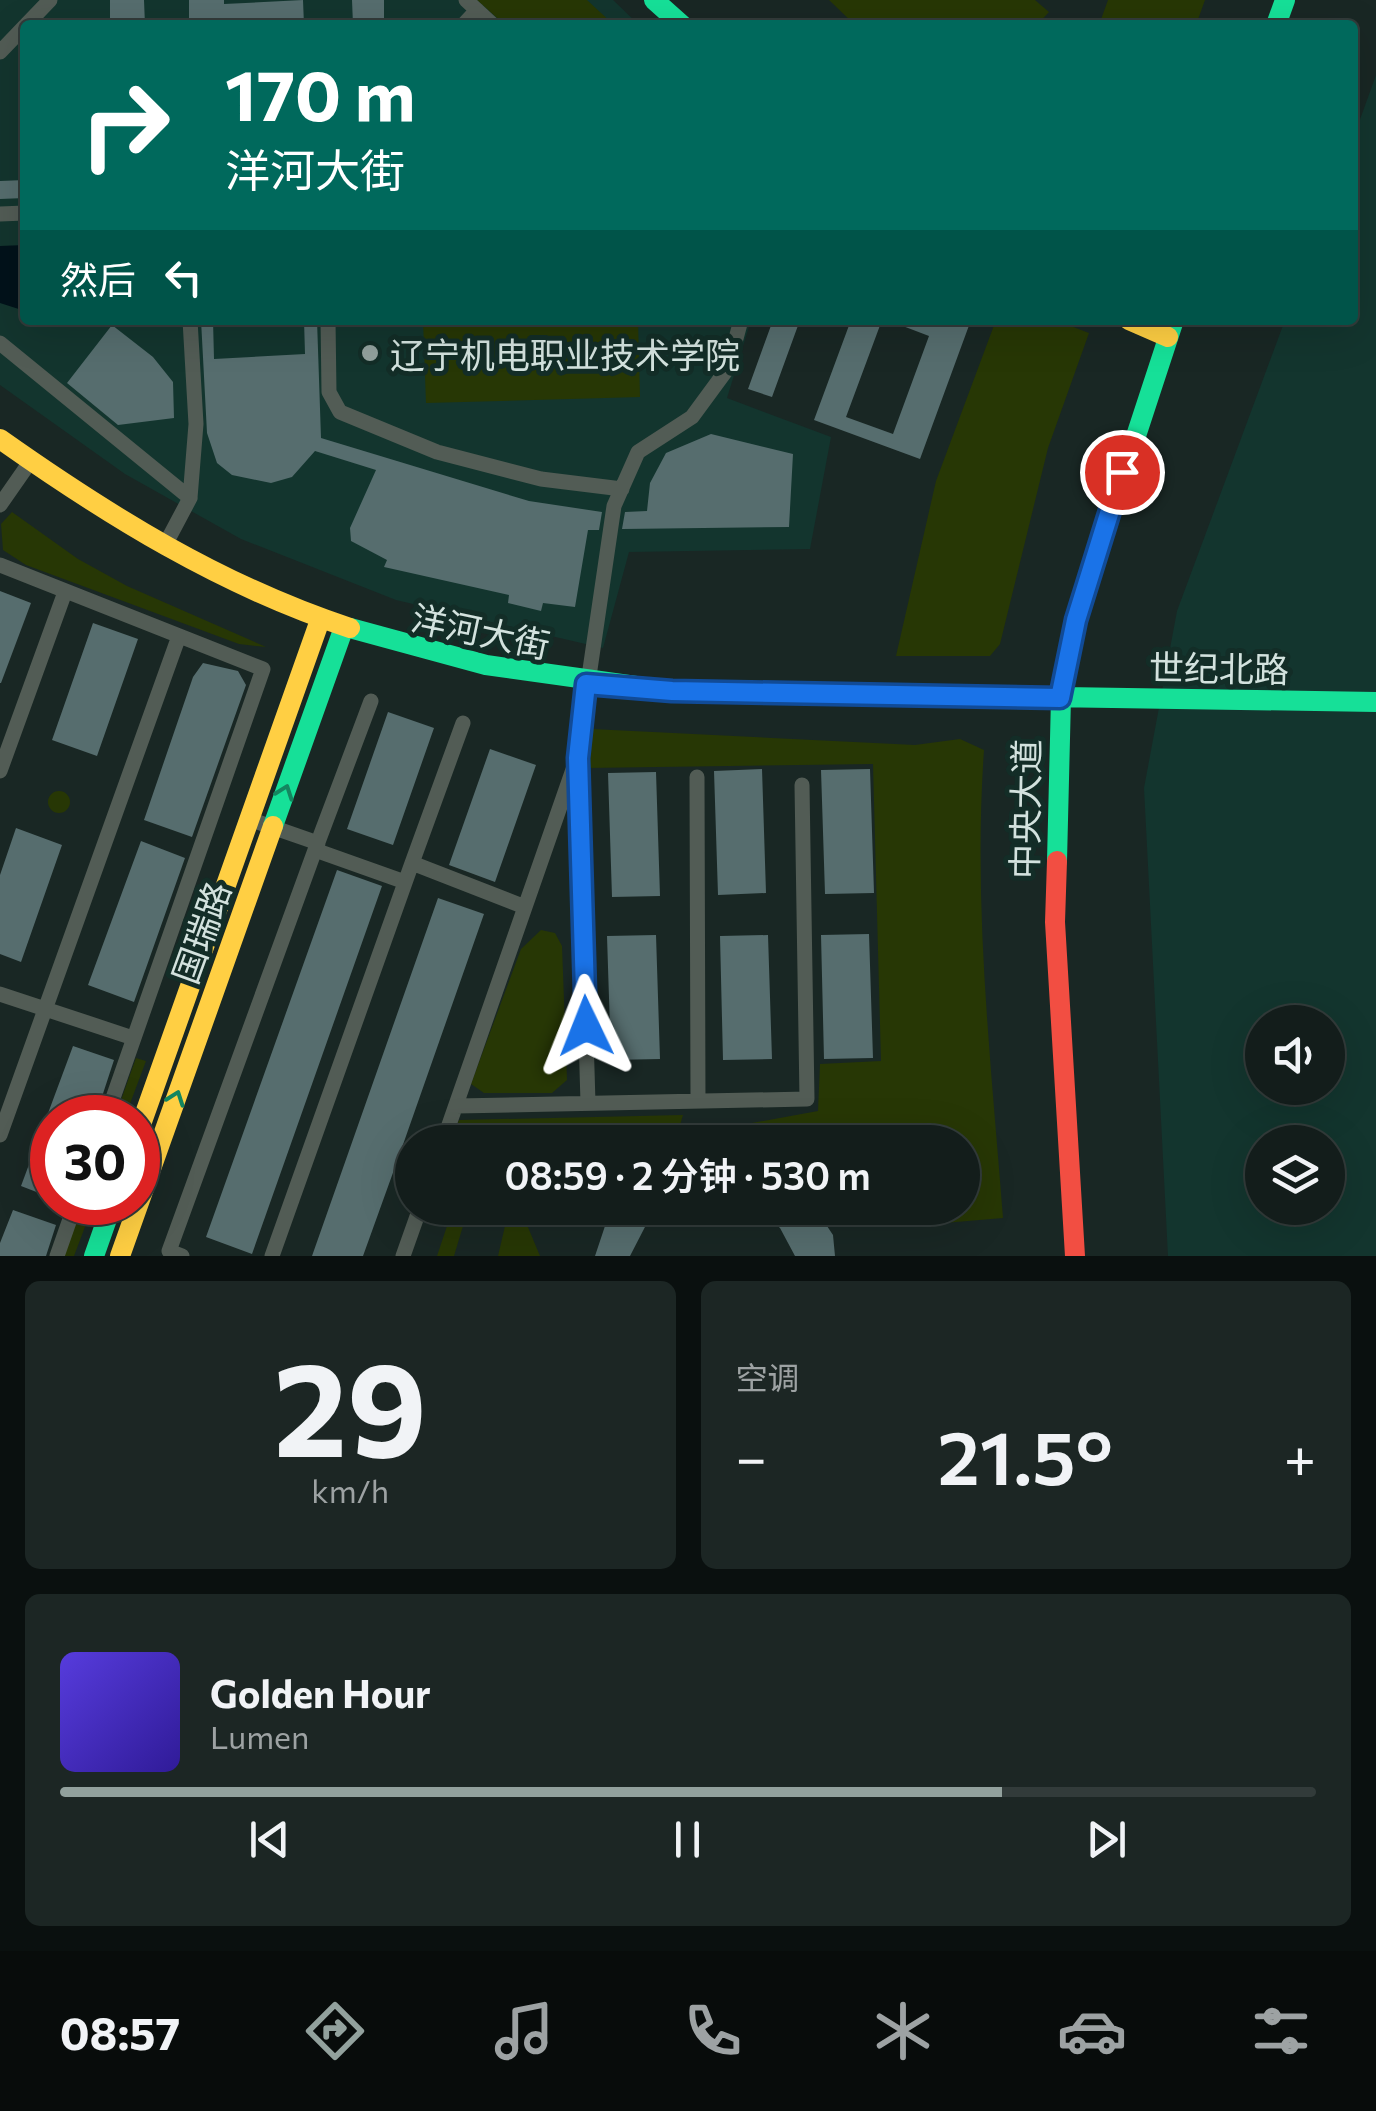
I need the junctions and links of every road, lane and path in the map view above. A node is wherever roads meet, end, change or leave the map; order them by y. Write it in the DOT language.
graph roads {
  1 [pos="50,0"];
  2 [pos="654,0"];
  3 [pos="32,20"];
  4 [pos="676,20"];
  5 [pos="20,33"];
  6 [pos="0,52"];
  7 [pos="190,325"];
  8 [pos="328,325"];
  9 [pos="740,325"];
  10 [pos="1171,328"];
  11 [pos="0,343"];
  12 [pos="0,439"];
  13 [pos="30,462"];
  14 [pos="622,488"];
  15 [pos="190,498"];
  16 [pos="0,505"];
  17 [pos="164,548"];
  18 [pos="0,565"];
  19 [pos="65,592"];
  20 [pos="320,620"];
  21 [pos="342,630"];
  22 [pos="179,636"];
  23 [pos="586,684"];
  24 [pos="1060,698"];
  25 [pos="371,701"];
  26 [pos="1376,702"];
  27 [pos="463,723"];
  28 [pos="578,758"];
  29 [pos="0,771"];
  30 [pos="696,778"];
  31 [pos="802,785"];
  32 [pos="249,819"];
  33 [pos="272,826"];
  34 [pos="317,847"];
  35 [pos="412,863"];
  36 [pos="405,882"];
  37 [pos="525,907"];
  38 [pos="0,994"];
  39 [pos="45,1009"];
  40 [pos="134,1038"];
  41 [pos="114,1095"];
  42 [pos="151,1095"];
  43 [pos="698,1101"];
  44 [pos="588,1103"];
  45 [pos="456,1106"];
  46 [pos="449,1125"];
  47 [pos="0,1134"];
  48 [pos="68,1225"];
  49 [pos="105,1225"];
  50 [pos="414,1225"];
  51 [pos="57,1256"];
  52 [pos="94,1256"];
  53 [pos="120,1256"];
  54 [pos="182,1256"];
  55 [pos="272,1256"];
  56 [pos="404,1256"];
  57 [pos="1075,1256"];
  1 -- 3 [label="street"];
  2 -- 4 [label="street"];
  5 -- 6 [label="street"];
  7 -- 15 [label="street"];
  8 -- 14 [label="street"];
  9 -- 14 [label="street"];
  10 -- 24 [label="street, 中央大道"];
  11 -- 15 [label="street"];
  12 -- 13 [label="street, 洋河大街"];
  13 -- 16 [label="street"];
  13 -- 17 [label="street, 洋河大街"];
  14 -- 23 [label="street"];
  15 -- 17 [label="street"];
  17 -- 20 [label="street, 洋河大街"];
  18 -- 19 [label="street"];
  19 -- 22 [label="street"];
  19 -- 29 [label="street"];
  20 -- 21 [label="street, 洋河大街"];
  20 -- 32 [label="street, 国瑞路"];
  21 -- 23 [label="street, 洋河大街"];
  33 -- 21 [label="street, 国瑞路, one-way"];
  22 -- 39 [label="street"];
  22 -- 40 [label="street"];
  23 -- 24 [label="street, 洋河大街"];
  23 -- 28 [label="street"];
  24 -- 26 [label="street, 世纪北路"];
  24 -- 57 [label="street, 中央大道"];
  25 -- 34 [label="street"];
  27 -- 35 [label="street"];
  28 -- 37 [label="street"];
  28 -- 44 [label="street"];
  30 -- 43 [label="street"];
  31 -- 43 [label="street"];
  32 -- 33 [label="street"];
  32 -- 42 [label="street, 国瑞路"];
  33 -- 34 [label="street"];
  53 -- 33 [label="street, 国瑞路, one-way"];
  34 -- 36 [label="street"];
  34 -- 54 [label="street"];
  35 -- 36 [label="street"];
  35 -- 37 [label="street"];
  36 -- 55 [label="street"];
  37 -- 45 [label="street"];
  38 -- 39 [label="street"];
  39 -- 40 [label="street"];
  39 -- 47 [label="street"];
  40 -- 41 [label="street"];
  43 -- 44 [label="street"];
  44 -- 45 [label="street"];
  45 -- 46 [label="street"];
  48 -- 51 [label="street"];
  49 -- 52 [label="street"];
  50 -- 56 [label="street"];
}
